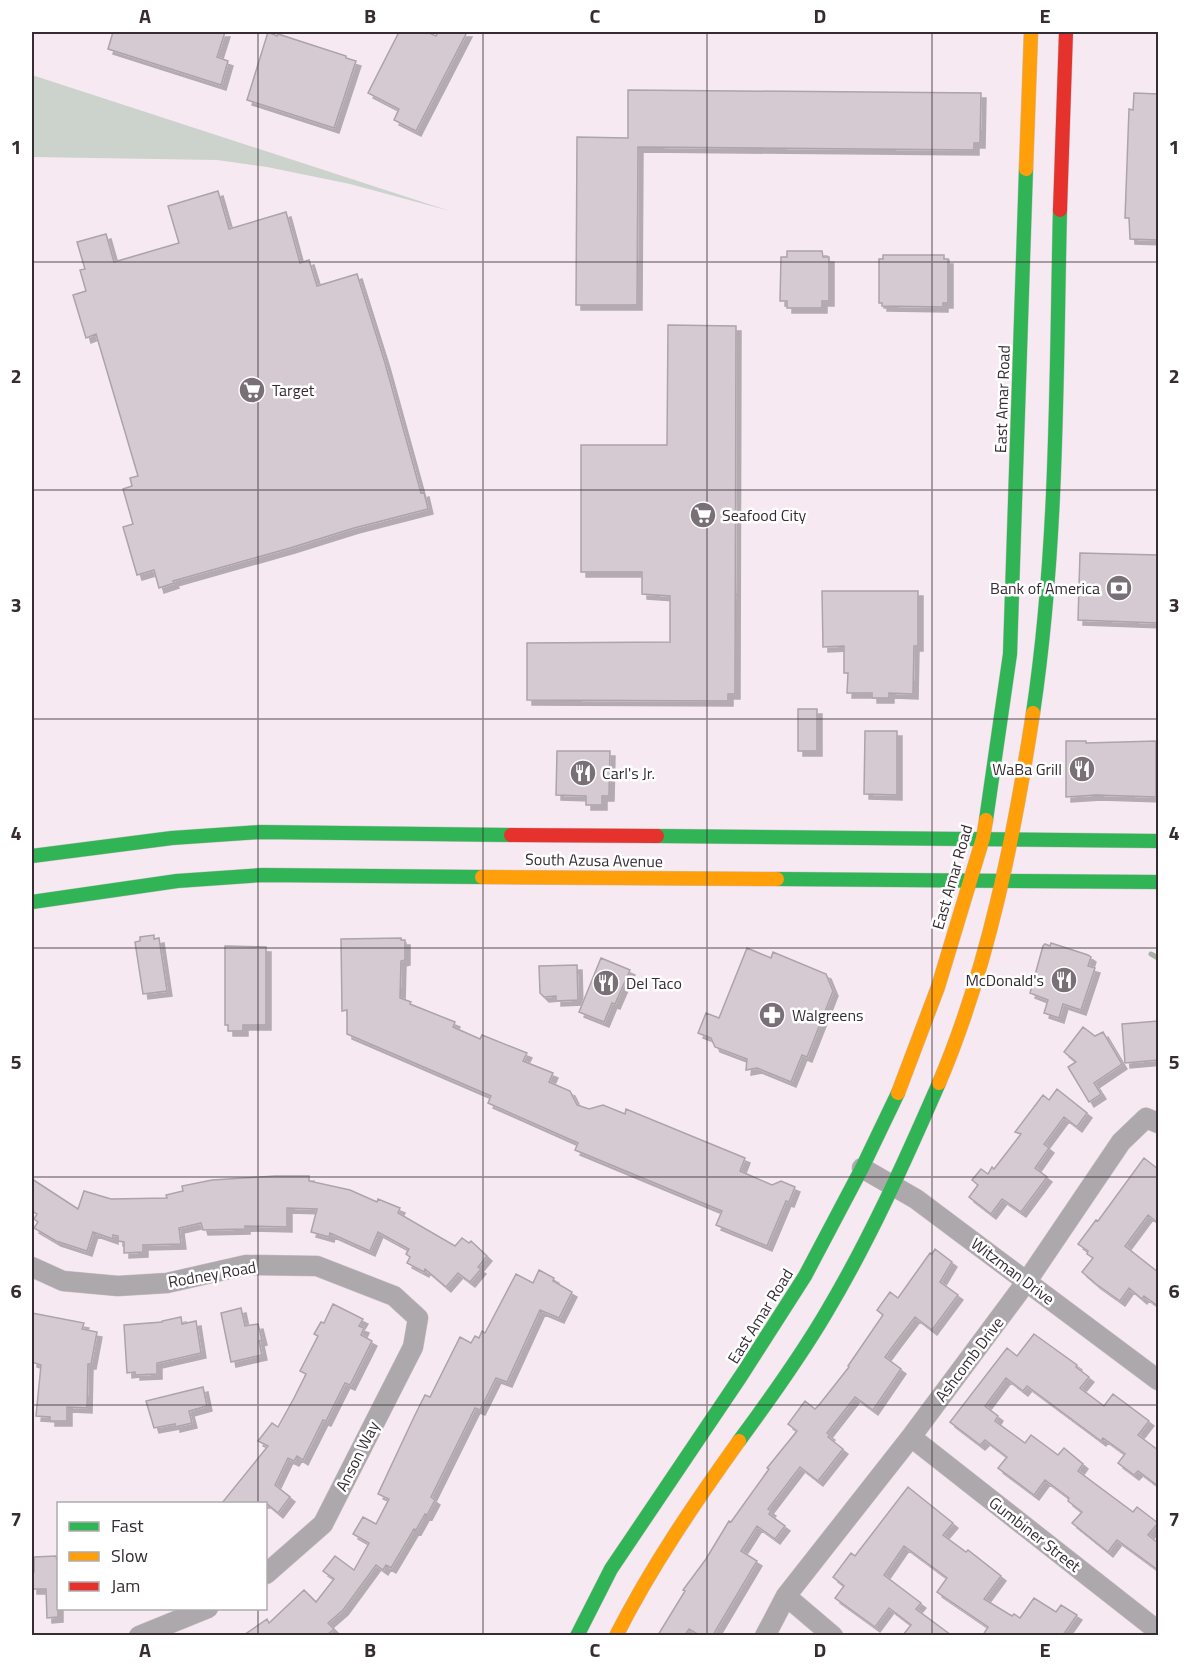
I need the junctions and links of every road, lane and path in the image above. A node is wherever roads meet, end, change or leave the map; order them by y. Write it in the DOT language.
graph roads {
  1 [pos="1031,32"];
  2 [pos="1066,32"];
  3 [pos="983,838"];
  4 [pos="1012,838"];
  5 [pos="1158,841"];
  6 [pos="32,856"];
  7 [pos="1002,881"];
  8 [pos="969,882"];
  9 [pos="1158,882"];
  10 [pos="32,902"];
  11 [pos="1152,1120"];
  12 [pos="862,1168"];
  13 [pos="892,1186"];
  14 [pos="32,1267"];
  15 [pos="1027,1281"];
  16 [pos="418,1317"];
  17 [pos="1158,1380"];
  18 [pos="911,1437"];
  19 [pos="267,1573"];
  20 [pos="786,1596"];
  21 [pos="203,1610"];
  22 [pos="1158,1631"];
  23 [pos="139,1635"];
  24 [pos="577,1635"];
  25 [pos="616,1635"];
  26 [pos="765,1635"];
  27 [pos="833,1635"];
  1 -- 3 [label="main road, East Amar Road"];
  2 -- 4 [label="main road"];
  3 -- 4 [label="main road, South Azusa Avenue"];
  3 -- 6 [label="main road, South Azusa Avenue"];
  3 -- 8 [label="main road, East Amar Road"];
  4 -- 5 [label="main road, South Azusa Avenue"];
  4 -- 7 [label="main road"];
  7 -- 8 [label="main road, South Azusa Avenue"];
  7 -- 9 [label="main road, South Azusa Avenue"];
  7 -- 13 [label="main road"];
  8 -- 10 [label="main road, South Azusa Avenue"];
  8 -- 12 [label="main road, East Amar Road"];
  11 -- 15 [label="street, Ashcomb Drive"];
  12 -- 13 [label="street, Witzman Drive"];
  12 -- 24 [label="main road, East Amar Road"];
  13 -- 15 [label="street, Witzman Drive"];
  13 -- 25 [label="main road"];
  14 -- 16 [label="street, Rodney Road"];
  15 -- 17 [label="street, Witzman Drive"];
  15 -- 18 [label="street, Ashcomb Drive"];
  16 -- 19 [label="street, Anson Way"];
  18 -- 20 [label="street, Ashcomb Drive"];
  18 -- 22 [label="street, Gumbiner Street"];
  20 -- 26 [label="street, Ashcomb Drive"];
  20 -- 27 [label="street"];
  21 -- 23 [label="street"];
}
